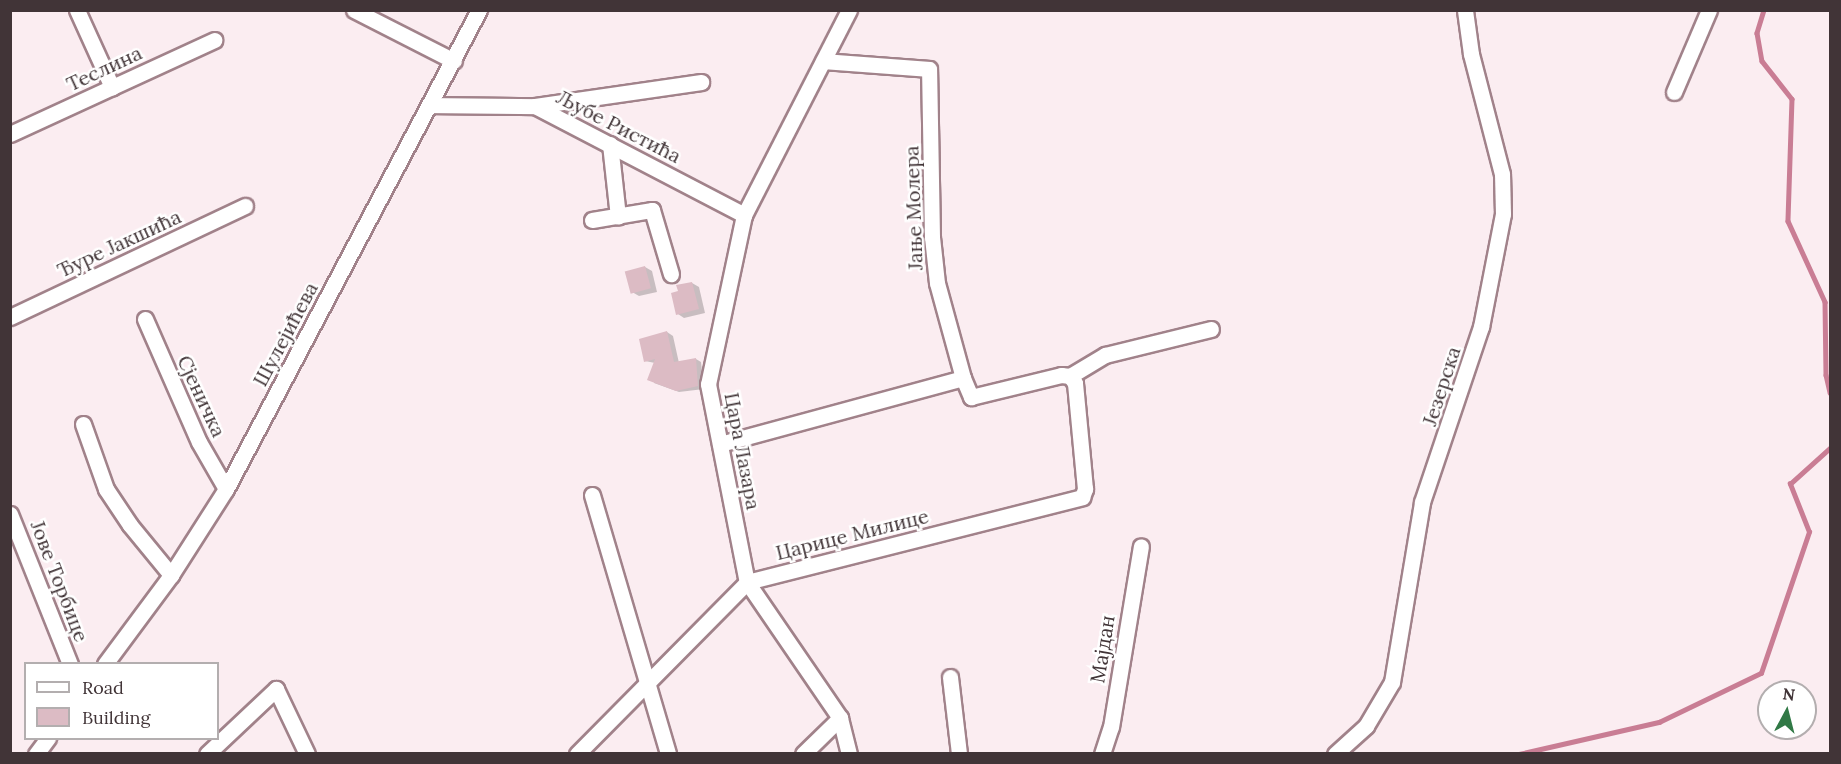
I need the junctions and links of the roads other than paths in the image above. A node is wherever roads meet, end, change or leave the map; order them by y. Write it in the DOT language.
graph roads {
  1 [pos="77,10"];
  2 [pos="354,10"];
  3 [pos="479,10"];
  4 [pos="849,10"];
  5 [pos="1465,10"];
  6 [pos="1709,10"];
  7 [pos="214,40"];
  8 [pos="454,61"];
  9 [pos="823,61"];
  10 [pos="701,82"];
  11 [pos="112,87"];
  12 [pos="1674,92"];
  13 [pos="431,105"];
  14 [pos="535,106"];
  15 [pos="10,134"];
  16 [pos="610,144"];
  17 [pos="245,206"];
  18 [pos="744,215"];
  19 [pos="618,217"];
  20 [pos="592,220"];
  21 [pos="671,274"];
  22 [pos="10,317"];
  23 [pos="145,319"];
  24 [pos="1211,329"];
  25 [pos="1070,376"];
  26 [pos="963,378"];
  27 [pos="83,424"];
  28 [pos="720,444"];
  29 [pos="226,489"];
  30 [pos="592,495"];
  31 [pos="10,514"];
  32 [pos="1140,549"];
  33 [pos="171,575"];
  34 [pos="747,582"];
  35 [pos="70,662"];
  36 [pos="106,662"];
  37 [pos="950,677"];
  38 [pos="646,684"];
  39 [pos="840,718"];
  40 [pos="46,740"];
  41 [pos="36,753"];
  42 [pos="207,753"];
  43 [pos="307,753"];
  44 [pos="577,753"];
  45 [pos="668,753"];
  46 [pos="803,753"];
  47 [pos="849,753"];
  48 [pos="959,753"];
  49 [pos="1102,753"];
  50 [pos="1335,753"];
  1 -- 11 [label="street"];
  2 -- 8 [label="street"];
  3 -- 8 [label="street, Шулејићева"];
  4 -- 9 [label="street, Цара Лазара"];
  5 -- 50 [label="street, Језерска"];
  6 -- 12 [label="street"];
  7 -- 11 [label="street, Теслина"];
  8 -- 13 [label="street, Шулејићева"];
  9 -- 18 [label="street, Цара Лазара"];
  9 -- 26 [label="street, Јање Молера"];
  10 -- 14 [label="street"];
  11 -- 15 [label="street, Теслина"];
  13 -- 14 [label="street, Љубе Ристића"];
  13 -- 29 [label="street, Шулејићева"];
  14 -- 16 [label="street, Љубе Ристића"];
  16 -- 18 [label="street, Љубе Ристића"];
  16 -- 19 [label="street"];
  17 -- 22 [label="street, Ђуре Јакшића"];
  18 -- 28 [label="street, Цара Лазара"];
  19 -- 20 [label="street"];
  19 -- 21 [label="street"];
  23 -- 29 [label="street, Сјеничка"];
  24 -- 25 [label="street"];
  25 -- 26 [label="street"];
  25 -- 34 [label="street, Царице Милице"];
  26 -- 28 [label="street"];
  27 -- 33 [label="street"];
  28 -- 34 [label="street, Цара Лазара"];
  29 -- 33 [label="street, Шулејићева"];
  30 -- 38 [label="street"];
  31 -- 35 [label="street, Јове Торбице"];
  32 -- 49 [label="street, Мајдан"];
  33 -- 36 [label="street, Шулејићева"];
  34 -- 38 [label="street"];
  34 -- 39 [label="street, Цара Лазара"];
  37 -- 48 [label="street"];
  38 -- 44 [label="street"];
  38 -- 45 [label="street"];
  39 -- 46 [label="street"];
  39 -- 47 [label="street, Цара Лазара"];
  40 -- 41 [label="street"];
  42 -- 43 [label="street"];
}
